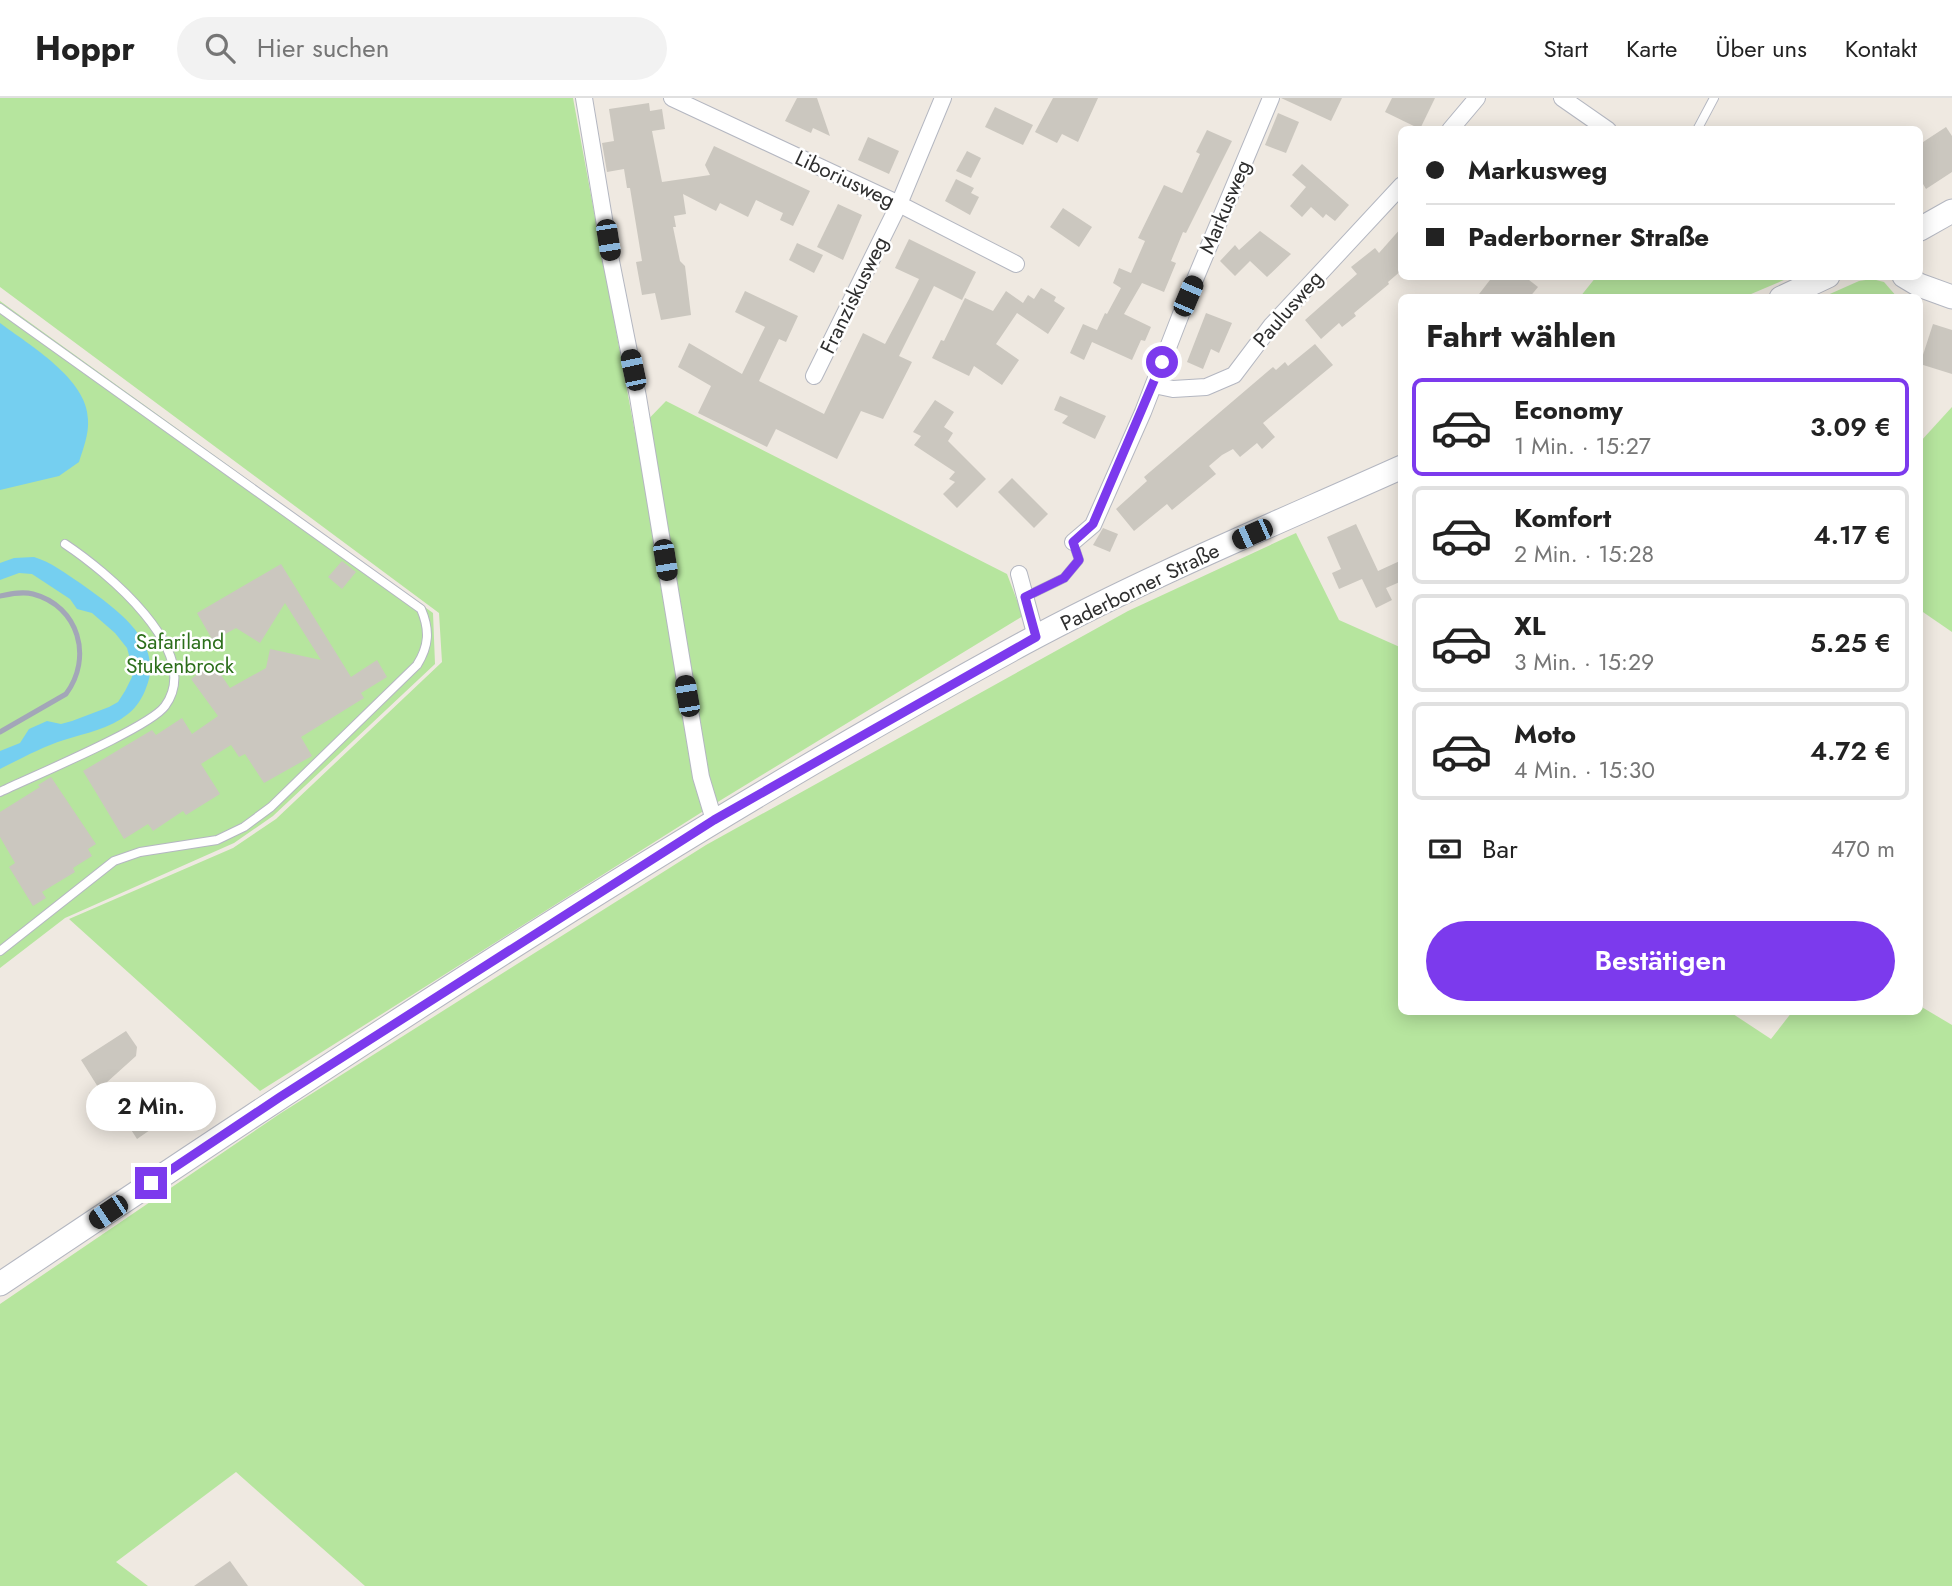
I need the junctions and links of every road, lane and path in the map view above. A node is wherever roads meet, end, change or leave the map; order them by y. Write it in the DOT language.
graph roads {
  1 [pos="584,98"];
  2 [pos="671,98"];
  3 [pos="943,98"];
  4 [pos="1271,98"];
  5 [pos="1477,98"];
  6 [pos="1562,98"];
  7 [pos="1714,98"];
  8 [pos="1453,126"];
  9 [pos="1602,126"];
  10 [pos="1700,126"];
  11 [pos="1398,189"];
  12 [pos="899,204"];
  13 [pos="1952,211"];
  14 [pos="1923,227"];
  15 [pos="1016,264"];
  16 [pos="1819,280"];
  17 [pos="1912,286"];
  18 [pos="1790,294"];
  19 [pos="1952,297"];
  20 [pos="0,308"];
  21 [pos="814,376"];
  22 [pos="1154,385"];
  23 [pos="1398,469"];
  24 [pos="1073,542"];
  25 [pos="65,544"];
  26 [pos="1019,575"];
  27 [pos="1025,597"];
  28 [pos="1036,637"];
  29 [pos="0,792"];
  30 [pos="714,820"];
  31 [pos="0,951"];
  32 [pos="0,1284"];
  1 -- 30 [label="street"];
  2 -- 12 [label="street, Liboriusweg"];
  3 -- 12 [label="street, Franziskusweg"];
  4 -- 22 [label="street, Markusweg"];
  5 -- 8 [label="street"];
  6 -- 9 [label="street"];
  7 -- 10 [label="lane"];
  11 -- 22 [label="street, Paulusweg"];
  12 -- 15 [label="street, Liboriusweg"];
  12 -- 21 [label="street, Franziskusweg"];
  13 -- 14 [label="main road"];
  16 -- 18 [label="main road"];
  17 -- 19 [label="main road"];
  20 -- 31 [label="lane"];
  22 -- 24 [label="street, Markusweg"];
  23 -- 28 [label="main road, Paderborner Straße"];
  24 -- 27 [label="lane"];
  25 -- 29 [label="lane"];
  26 -- 27 [label="street"];
  27 -- 28 [label="street"];
  28 -- 30 [label="main road, Paderborner Straße"];
  30 -- 32 [label="main road, Paderborner Straße"];
}
